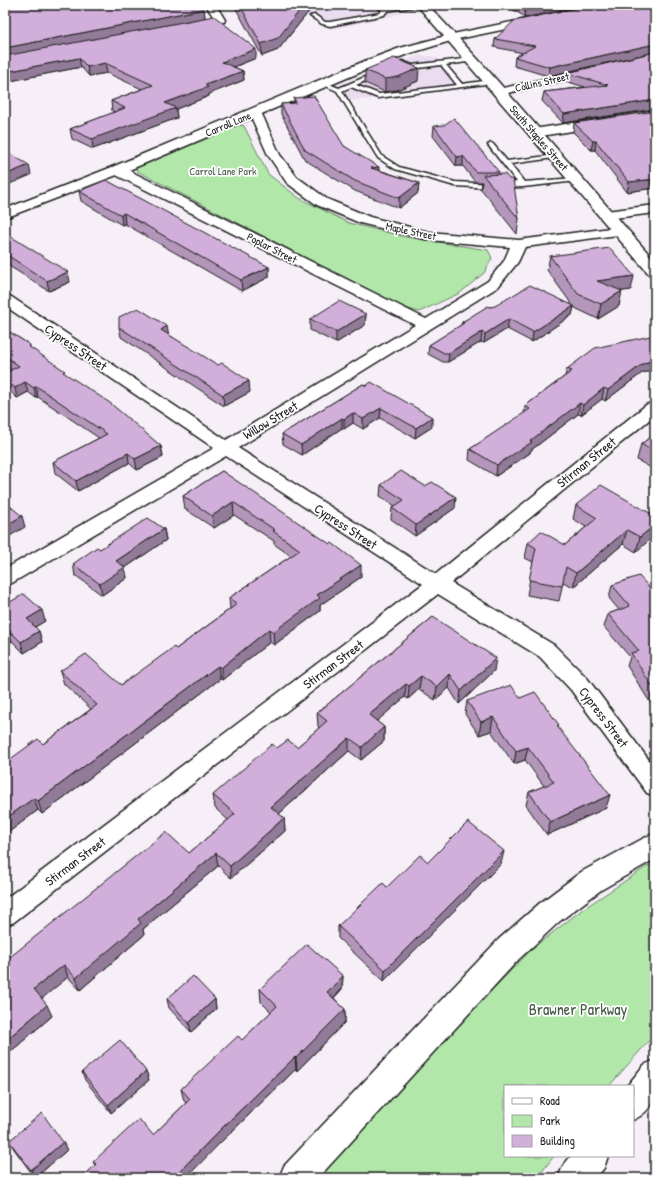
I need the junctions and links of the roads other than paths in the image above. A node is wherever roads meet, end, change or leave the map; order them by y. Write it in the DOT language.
graph roads {
  1 [pos="211,5"];
  2 [pos="376,5"];
  3 [pos="422,5"];
  4 [pos="385,10"];
  5 [pos="313,16"];
  6 [pos="545,18"];
  7 [pos="181,28"];
  8 [pos="453,37"];
  9 [pos="387,57"];
  10 [pos="472,60"];
  11 [pos="442,63"];
  12 [pos="403,64"];
  13 [pos="397,66"];
  14 [pos="600,69"];
  15 [pos="384,72"];
  16 [pos="322,83"];
  17 [pos="351,85"];
  18 [pos="460,85"];
  19 [pos="495,87"];
  20 [pos="339,90"];
  21 [pos="255,112"];
  22 [pos="655,114"];
  23 [pos="534,133"];
  24 [pos="491,145"];
  25 [pos="554,156"];
  26 [pos="506,163"];
  27 [pos="118,170"];
  28 [pos="575,180"];
  29 [pos="523,185"];
  30 [pos="655,208"];
  31 [pos="5,214"];
  32 [pos="606,215"];
  33 [pos="618,231"];
  34 [pos="518,244"];
  35 [pos="655,271"];
  36 [pos="5,299"];
  37 [pos="426,325"];
  38 [pos="655,408"];
  39 [pos="226,448"];
  40 [pos="5,578"];
  41 [pos="437,584"];
  42 [pos="655,786"];
  43 [pos="655,845"];
  44 [pos="5,914"];
  45 [pos="655,1076"];
  46 [pos="634,1103"];
  47 [pos="591,1157"];
  48 [pos="296,1178"];
  49 [pos="575,1178"];
  1 -- 7 [label="street"];
  2 -- 4 [label="lane"];
  3 -- 4 [label="lane"];
  3 -- 8 [label="street, South Staples Street"];
  4 -- 5 [label="lane"];
  6 -- 8 [label="street"];
  8 -- 9 [label="street, Carroll Lane"];
  8 -- 10 [label="street, South Staples Street"];
  9 -- 12 [label="lane"];
  9 -- 16 [label="street, Carroll Lane"];
  10 -- 11 [label="lane"];
  10 -- 19 [label="street, South Staples Street"];
  11 -- 12 [label="lane"];
  11 -- 18 [label="lane"];
  12 -- 13 [label="lane"];
  14 -- 19 [label="street, Collins Street"];
  15 -- 17 [label="lane"];
  16 -- 20 [label="lane"];
  16 -- 21 [label="street, Carroll Lane"];
  17 -- 18 [label="lane"];
  17 -- 20 [label="lane"];
  18 -- 19 [label="lane"];
  19 -- 23 [label="street, South Staples Street"];
  20 -- 29 [label="lane"];
  21 -- 27 [label="street, Carroll Lane"];
  21 -- 34 [label="street, Maple Street"];
  22 -- 23 [label="street"];
  23 -- 25 [label="street, South Staples Street"];
  24 -- 26 [label="lane"];
  25 -- 26 [label="lane"];
  25 -- 28 [label="street, South Staples Street"];
  26 -- 29 [label="lane"];
  27 -- 31 [label="street, Carroll Lane"];
  27 -- 37 [label="street, Poplar Street"];
  28 -- 29 [label="lane"];
  28 -- 32 [label="street, South Staples Street"];
  30 -- 32 [label="street"];
  32 -- 33 [label="street, South Staples Street"];
  33 -- 34 [label="street, Maple Street"];
  33 -- 35 [label="street, South Staples Street"];
  34 -- 37 [label="street, Willow Street"];
  36 -- 39 [label="street, Cypress Street"];
  37 -- 39 [label="street, Willow Street"];
  38 -- 41 [label="street, Stirman Street"];
  39 -- 40 [label="street, Willow Street"];
  39 -- 41 [label="street, Cypress Street"];
  41 -- 42 [label="street, Cypress Street"];
  41 -- 44 [label="street, Stirman Street"];
  43 -- 48 [label="street"];
  45 -- 46 [label="street"];
  47 -- 49 [label="street"];
}
